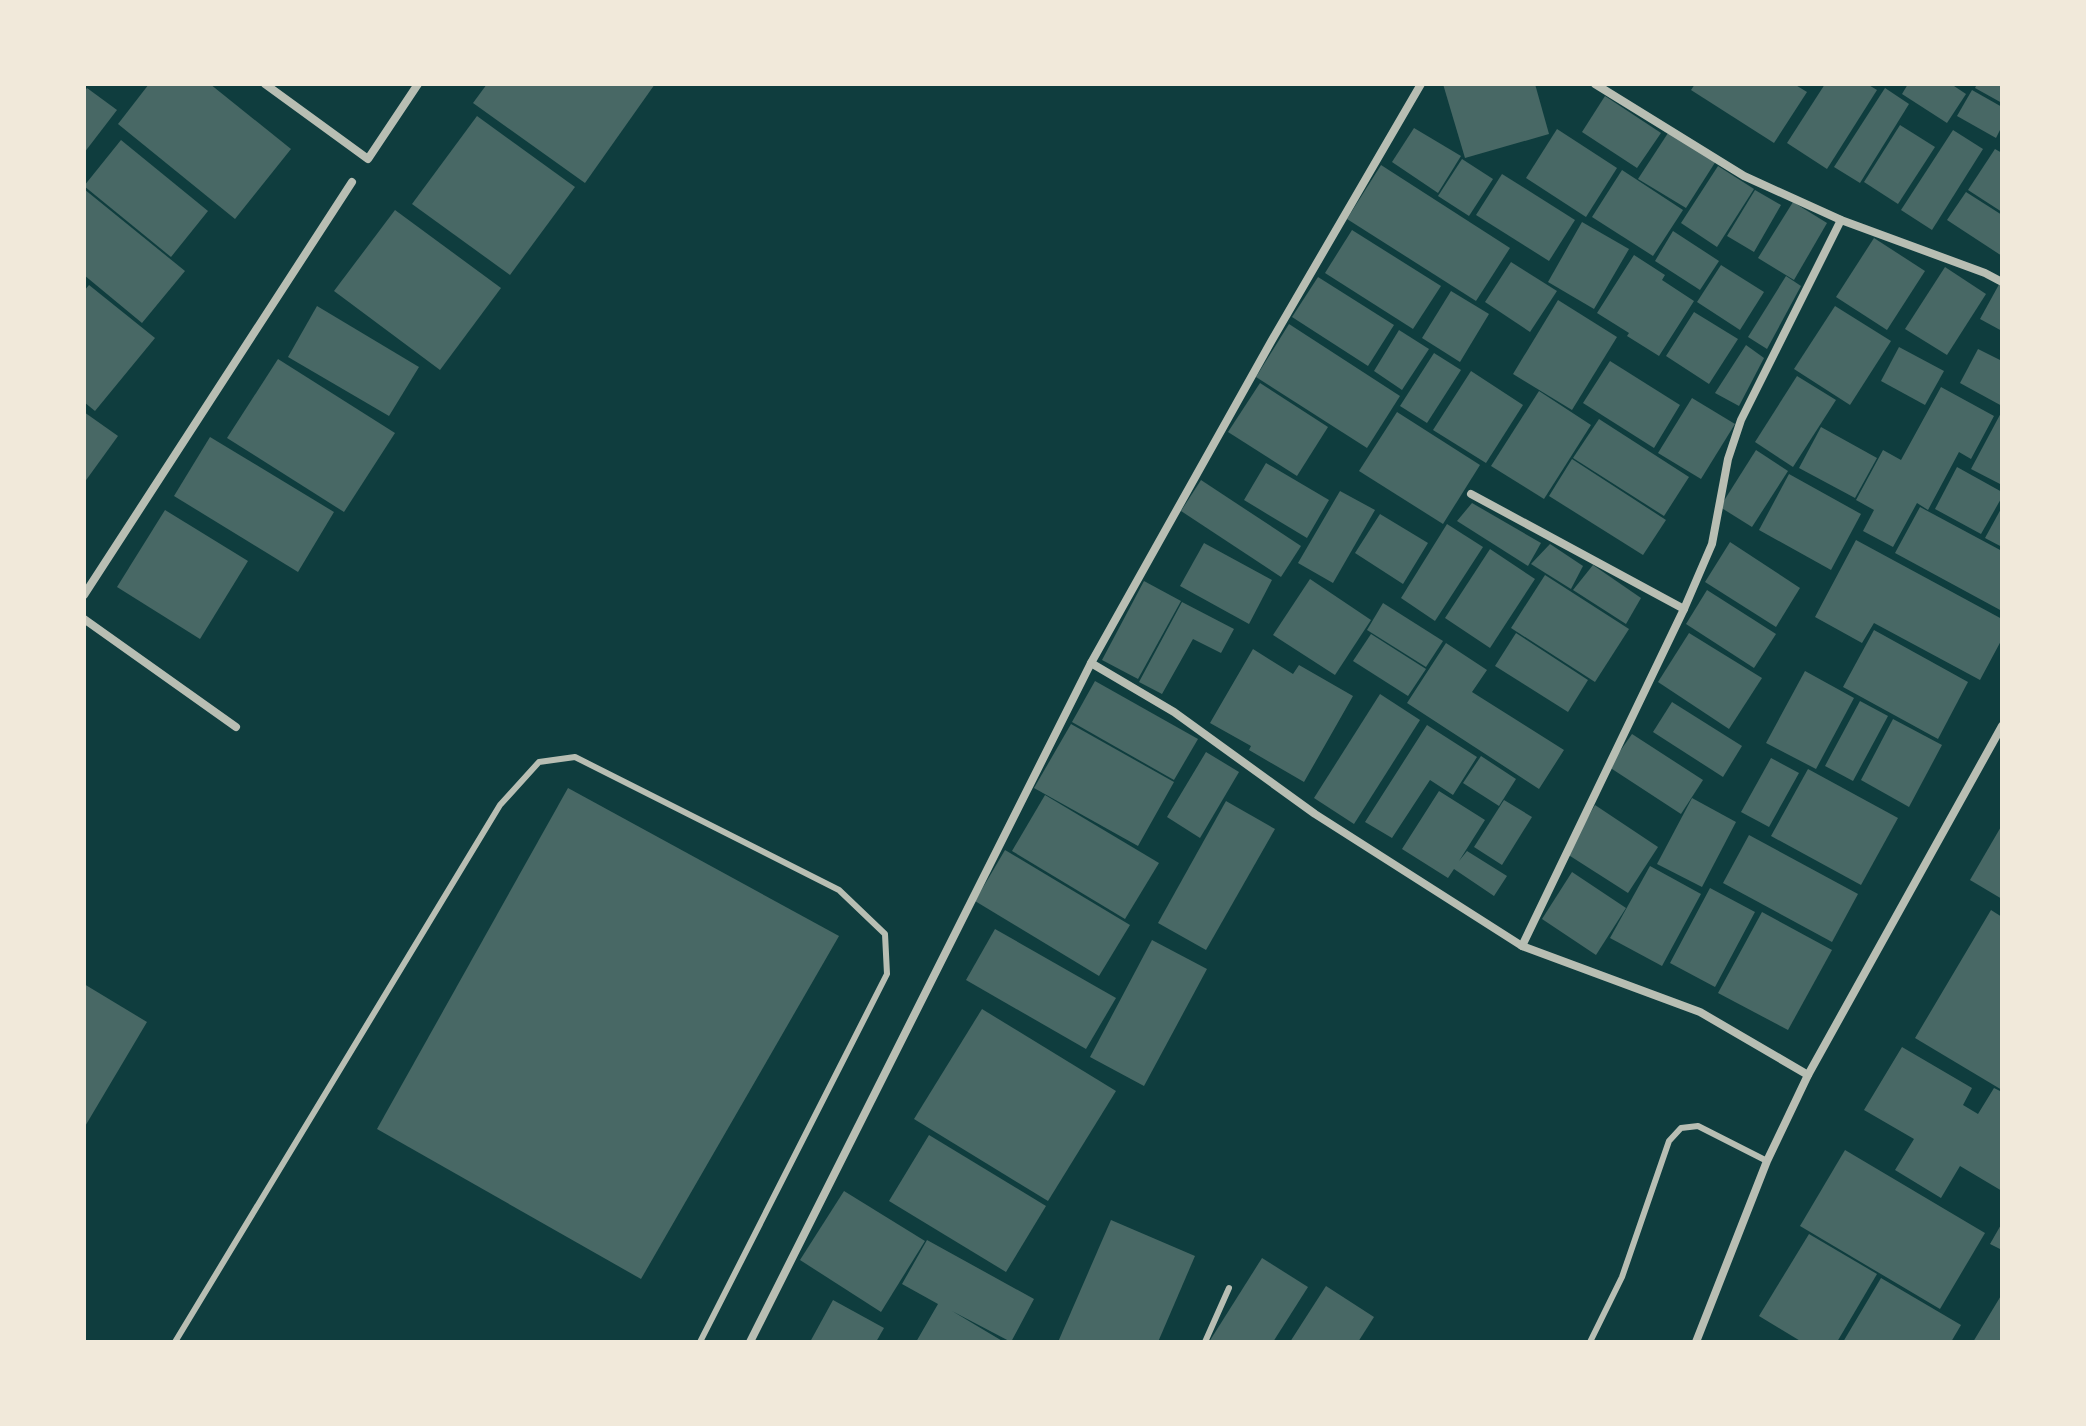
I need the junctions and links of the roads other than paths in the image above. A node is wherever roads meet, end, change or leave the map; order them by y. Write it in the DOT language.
graph roads {
  1 [pos="265,84"];
  2 [pos="418,84"];
  3 [pos="1421,84"];
  4 [pos="1595,84"];
  5 [pos="352,182"];
  6 [pos="1841,220"];
  7 [pos="2002,282"];
  8 [pos="1471,494"];
  9 [pos="84,595"];
  10 [pos="1684,609"];
  11 [pos="84,619"];
  12 [pos="1091,663"];
  13 [pos="2002,726"];
  14 [pos="236,727"];
  15 [pos="1522,946"];
  16 [pos="1808,1075"];
  17 [pos="1767,1161"];
  18 [pos="1229,1288"];
  19 [pos="175,1342"];
  20 [pos="700,1342"];
  21 [pos="750,1342"];
  22 [pos="1205,1342"];
  23 [pos="1590,1342"];
  24 [pos="1696,1342"];
  1 -- 2 [label="street"];
  3 -- 12 [label="street"];
  4 -- 6 [label="street"];
  5 -- 9 [label="street"];
  6 -- 7 [label="street"];
  6 -- 10 [label="street"];
  8 -- 10 [label="street"];
  10 -- 15 [label="street"];
  11 -- 14 [label="street"];
  12 -- 15 [label="street"];
  12 -- 21 [label="street"];
  13 -- 16 [label="street"];
  15 -- 16 [label="street"];
  16 -- 17 [label="street"];
  17 -- 23 [label="lane"];
  17 -- 24 [label="street"];
  18 -- 22 [label="lane"];
  19 -- 20 [label="lane"];
}
